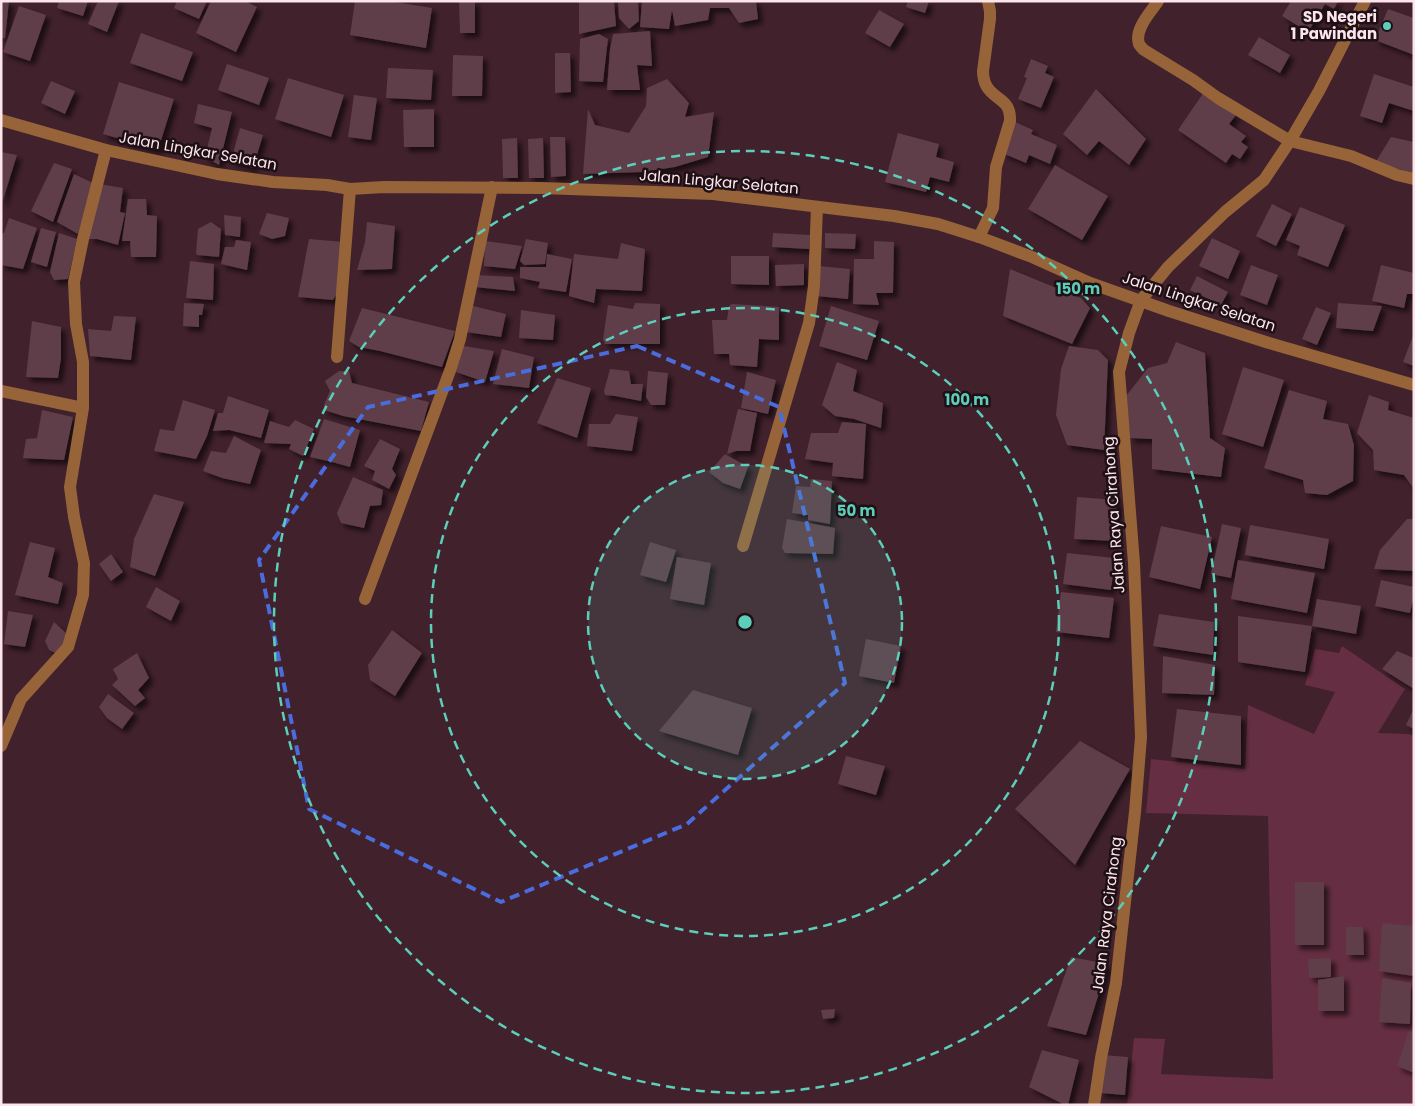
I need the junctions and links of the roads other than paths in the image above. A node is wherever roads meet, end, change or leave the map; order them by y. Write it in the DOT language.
graph roads {
  1 [pos="988,1"];
  2 [pos="1158,1"];
  3 [pos="1365,1"];
  4 [pos="1,120"];
  5 [pos="1290,141"];
  6 [pos="106,150"];
  7 [pos="1414,179"];
  8 [pos="492,187"];
  9 [pos="350,189"];
  10 [pos="817,207"];
  11 [pos="979,237"];
  12 [pos="1141,300"];
  13 [pos="337,357"];
  14 [pos="1414,385"];
  15 [pos="1,391"];
  16 [pos="83,408"];
  17 [pos="742,546"];
  18 [pos="365,599"];
  19 [pos="1,746"];
  20 [pos="1094,1105"];
  1 -- 11 [label="street"];
  2 -- 5 [label="street"];
  3 -- 5 [label="street, Jalan Raya Cirahong"];
  4 -- 6 [label="street, Jalan Lingkar Selatan"];
  5 -- 7 [label="street"];
  5 -- 12 [label="street, Jalan Raya Cirahong"];
  6 -- 9 [label="street, Jalan Lingkar Selatan"];
  6 -- 16 [label="street"];
  8 -- 9 [label="street, Jalan Lingkar Selatan"];
  8 -- 10 [label="street, Jalan Lingkar Selatan"];
  8 -- 18 [label="street"];
  9 -- 13 [label="street"];
  10 -- 11 [label="street, Jalan Lingkar Selatan"];
  10 -- 17 [label="street"];
  11 -- 12 [label="street, Jalan Lingkar Selatan"];
  12 -- 14 [label="street, Jalan Lingkar Selatan"];
  12 -- 20 [label="street, Jalan Raya Cirahong"];
  15 -- 16 [label="street"];
  16 -- 19 [label="street"];
}
